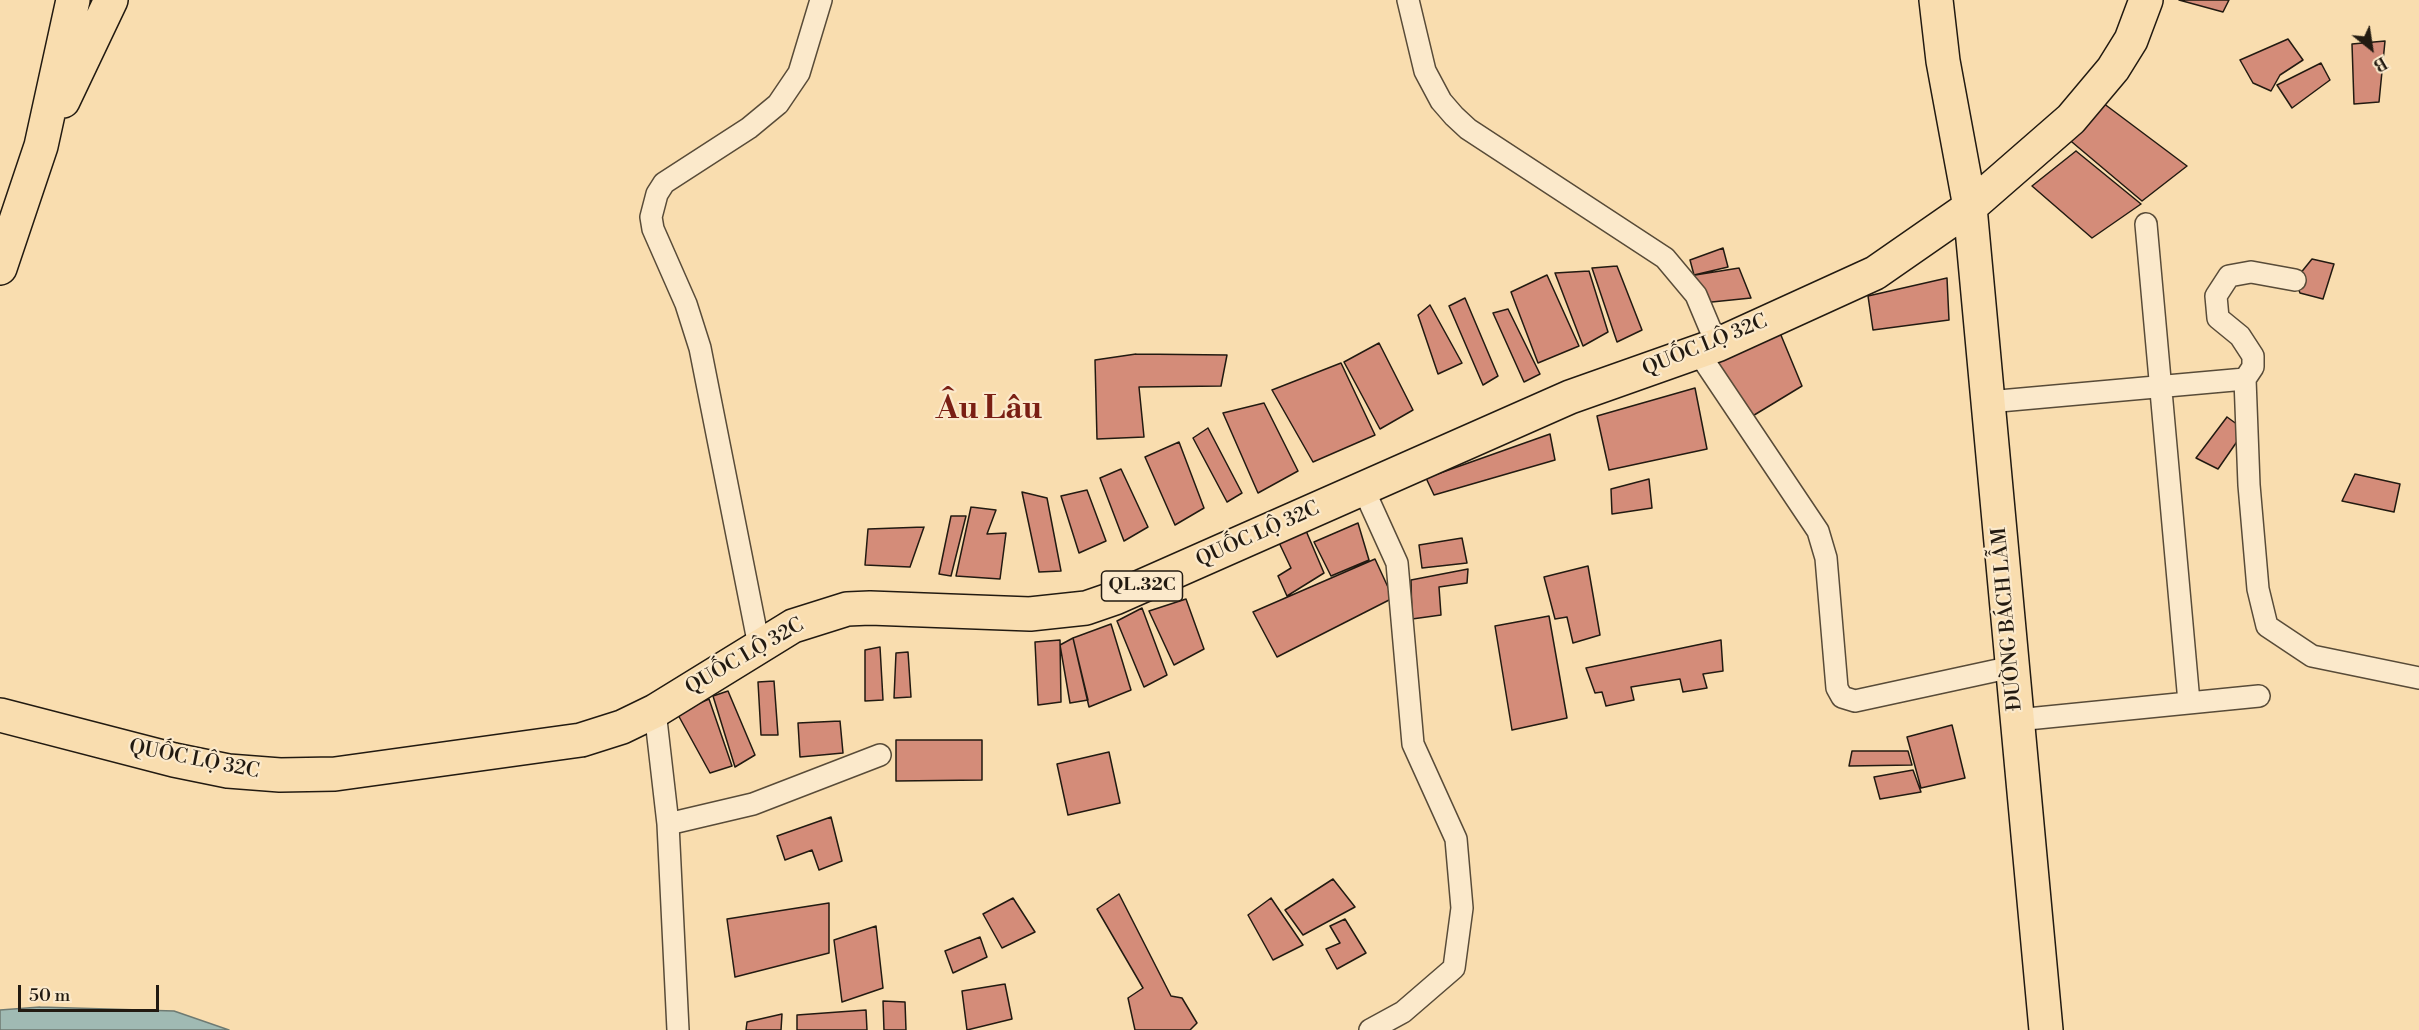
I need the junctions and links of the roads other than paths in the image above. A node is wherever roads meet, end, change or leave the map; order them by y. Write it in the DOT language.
graph roads {
  1 [pos="73,0"];
  2 [pos="111,0"];
  3 [pos="821,0"];
  4 [pos="1912,0"];
  5 [pos="1936,0"];
  6 [pos="2146,0"];
  7 [pos="1412,6"];
  8 [pos="1943,61"];
  9 [pos="41,146"];
  10 [pos="1970,207"];
  11 [pos="2146,224"];
  12 [pos="0,268"];
  13 [pos="2295,280"];
  14 [pos="1707,348"];
  15 [pos="2245,379"];
  16 [pos="2160,387"];
  17 [pos="1988,402"];
  18 [pos="1363,488"];
  19 [pos="759,646"];
  20 [pos="2012,667"];
  21 [pos="2419,678"];
  22 [pos="2259,696"];
  23 [pos="2189,702"];
  24 [pos="655,711"];
  25 [pos="0,715"];
  26 [pos="2017,720"];
  27 [pos="880,755"];
  28 [pos="668,824"];
  29 [pos="678,1030"];
  30 [pos="1370,1030"];
  31 [pos="2046,1030"];
  1 -- 9 [label="main road"];
  2 -- 9 [label="main road"];
  3 -- 19 [label="street"];
  4 -- 8 [label="main road"];
  5 -- 8 [label="main road"];
  6 -- 10 [label="main road, QUỐC LỘ 32C / QL.32C"];
  7 -- 14 [label="street"];
  8 -- 10 [label="main road, ĐƯỜNG BÁCH LẪM"];
  9 -- 12 [label="main road"];
  10 -- 14 [label="main road, QUỐC LỘ 32C / QL.32C"];
  10 -- 17 [label="main road, ĐƯỜNG BÁCH LẪM"];
  11 -- 16 [label="street"];
  13 -- 15 [label="street"];
  14 -- 18 [label="main road, QUỐC LỘ 32C / QL.32C"];
  14 -- 20 [label="street"];
  15 -- 16 [label="street"];
  15 -- 21 [label="street"];
  16 -- 17 [label="street"];
  16 -- 23 [label="street"];
  17 -- 20 [label="main road, ĐƯỜNG BÁCH LẪM"];
  18 -- 19 [label="main road, QUỐC LỘ 32C / QL.32C"];
  18 -- 30 [label="street"];
  19 -- 24 [label="main road, QUỐC LỘ 32C / QL.32C"];
  20 -- 26 [label="main road, ĐƯỜNG BÁCH LẪM"];
  22 -- 23 [label="street"];
  23 -- 26 [label="street"];
  24 -- 25 [label="main road, QUỐC LỘ 32C / QL.32C"];
  24 -- 28 [label="street"];
  26 -- 31 [label="main road, ĐƯỜNG BÁCH LẪM"];
  27 -- 28 [label="street"];
  28 -- 29 [label="street"];
}
